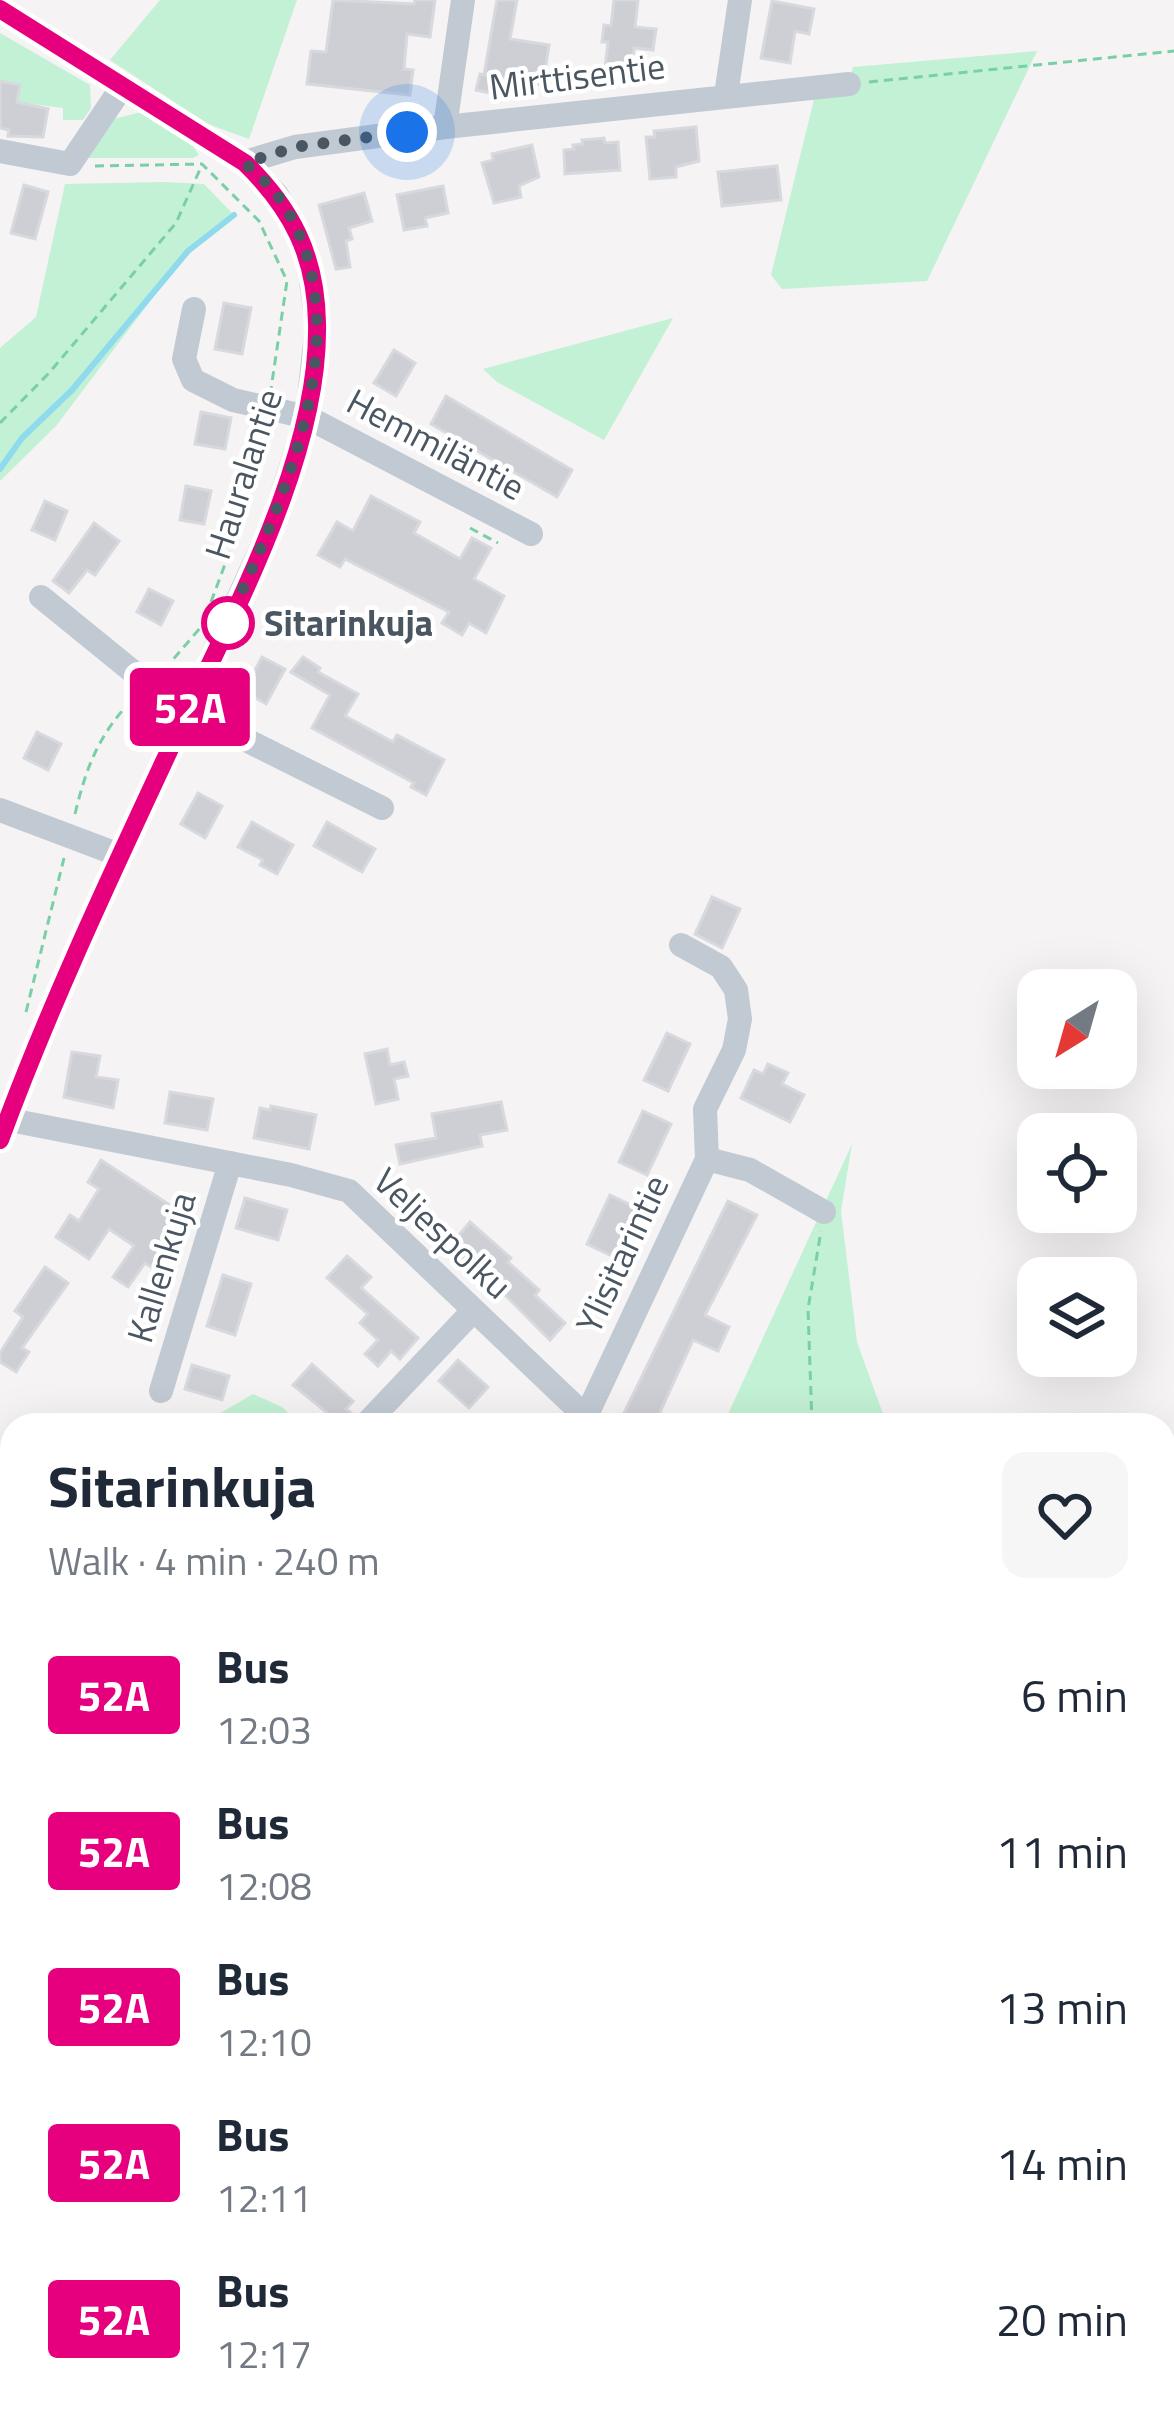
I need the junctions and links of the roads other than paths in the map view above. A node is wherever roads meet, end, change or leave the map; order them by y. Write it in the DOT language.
graph roads {
  1 [pos="463,0"];
  2 [pos="740,0"];
  3 [pos="0,10"];
  4 [pos="849,84"];
  5 [pos="122,87"];
  6 [pos="726,95"];
  7 [pos="445,127"];
  8 [pos="0,151"];
  9 [pos="245,163"];
  10 [pos="194,309"];
  11 [pos="307,417"];
  12 [pos="531,534"];
  13 [pos="41,597"];
  14 [pos="188,710"];
  15 [pos="382,808"];
  16 [pos="0,810"];
  17 [pos="122,856"];
  18 [pos="681,946"];
  19 [pos="2,1126"];
  20 [pos="706,1159"];
  21 [pos="230,1163"];
  22 [pos="824,1212"];
  23 [pos="473,1311"];
  24 [pos="160,1391"];
  25 [pos="376,1413"];
  26 [pos="576,1413"];
  27 [pos="588,1413"];
  1 -- 7 [label="street"];
  2 -- 6 [label="street"];
  3 -- 5 [label="street, Hauralantie"];
  4 -- 6 [label="street, Mirttisentie"];
  5 -- 8 [label="street"];
  5 -- 9 [label="street, Hauralantie"];
  6 -- 7 [label="street, Mirttisentie"];
  7 -- 9 [label="street, Mirttisentie"];
  9 -- 11 [label="street, Hauralantie"];
  10 -- 11 [label="street, Hemmiläntie"];
  11 -- 12 [label="street, Hemmiläntie"];
  11 -- 14 [label="street, Hauralantie"];
  13 -- 14 [label="street"];
  14 -- 15 [label="street"];
  14 -- 17 [label="street, Hauralantie"];
  16 -- 17 [label="street"];
  17 -- 19 [label="street, Hauralantie"];
  18 -- 20 [label="street, Ylisitarintie"];
  19 -- 21 [label="street, Veljespolku"];
  20 -- 22 [label="street"];
  20 -- 27 [label="street, Ylisitarintie"];
  21 -- 23 [label="street, Veljespolku"];
  21 -- 24 [label="street, Kallenkuja"];
  23 -- 25 [label="street"];
  23 -- 26 [label="street, Veljespolku"];
}
